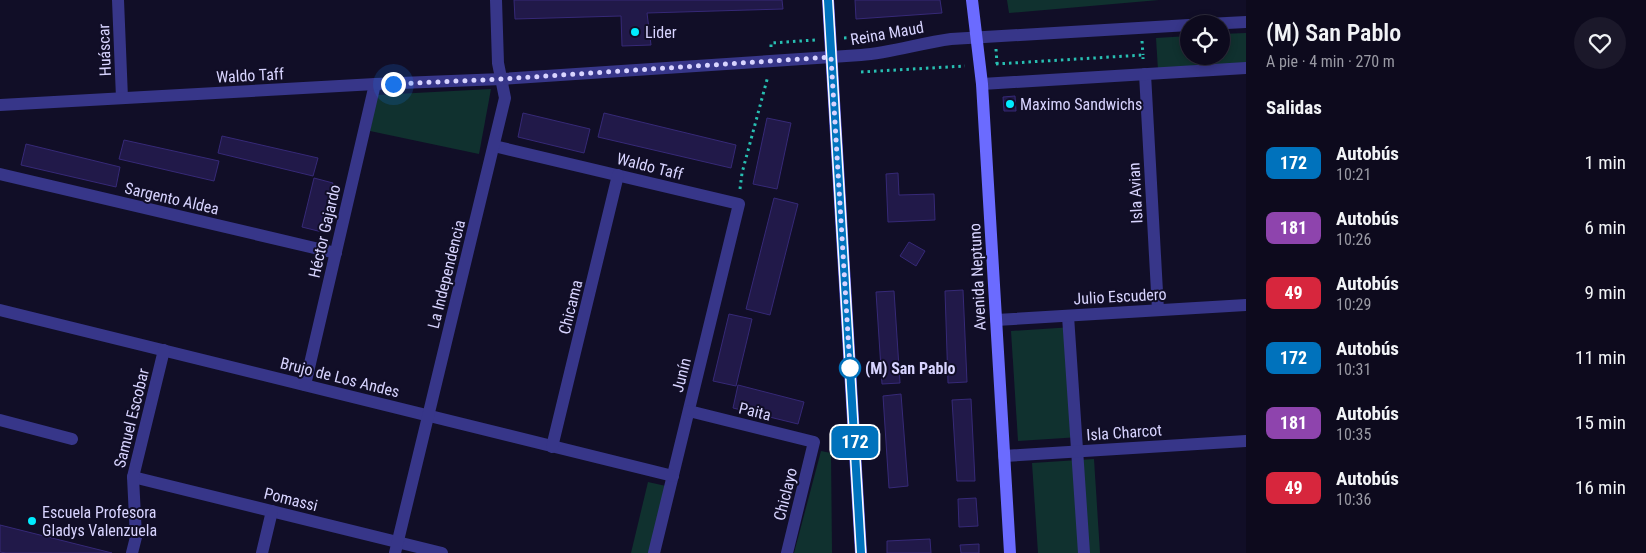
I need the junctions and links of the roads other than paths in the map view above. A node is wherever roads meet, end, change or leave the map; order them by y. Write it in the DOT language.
graph roads {
  1 [pos="118,0"];
  2 [pos="496,0"];
  3 [pos="828,0"];
  4 [pos="972,0"];
  5 [pos="1246,22"];
  6 [pos="1230,23"];
  7 [pos="1180,26"];
  8 [pos="976,37"];
  9 [pos="831,57"];
  10 [pos="1246,68"];
  11 [pos="1145,74"];
  12 [pos="502,79"];
  13 [pos="375,84"];
  14 [pos="982,84"];
  15 [pos="122,98"];
  16 [pos="0,105"];
  17 [pos="494,146"];
  18 [pos="0,174"];
  19 [pos="618,175"];
  20 [pos="739,204"];
  21 [pos="336,253"];
  22 [pos="1246,305"];
  23 [pos="0,310"];
  24 [pos="1158,310"];
  25 [pos="1068,316"];
  26 [pos="996,320"];
  27 [pos="164,350"];
  28 [pos="305,385"];
  29 [pos="688,411"];
  30 [pos="428,416"];
  31 [pos="0,420"];
  32 [pos="72,438"];
  33 [pos="1246,441"];
  34 [pos="814,442"];
  35 [pos="552,447"];
  36 [pos="1077,452"];
  37 [pos="1004,456"];
  38 [pos="673,476"];
  39 [pos="133,477"];
  40 [pos="272,511"];
  41 [pos="396,548"];
  42 [pos="132,553"];
  43 [pos="262,553"];
  44 [pos="442,553"];
  45 [pos="654,553"];
  46 [pos="787,553"];
  47 [pos="861,553"];
  48 [pos="1010,553"];
  49 [pos="1084,553"];
  1 -- 15 [label="street, Huáscar"];
  2 -- 12 [label="street, La Independencia"];
  3 -- 9 [label="main road"];
  4 -- 8 [label="main road, Avenida Neptuno"];
  5 -- 6 [label="street"];
  7 -- 8 [label="street, Reina Maud"];
  8 -- 9 [label="street, Reina Maud"];
  8 -- 14 [label="main road, Avenida Neptuno"];
  9 -- 12 [label="street, Reina Maud"];
  9 -- 47 [label="main road"];
  10 -- 11 [label="street"];
  11 -- 14 [label="street"];
  11 -- 24 [label="street, Isla Avian"];
  12 -- 13 [label="street, Waldo Taff"];
  12 -- 17 [label="street, La Independencia"];
  13 -- 15 [label="street, Waldo Taff"];
  13 -- 21 [label="street, Héctor Gajardo"];
  14 -- 26 [label="main road, Avenida Neptuno"];
  15 -- 16 [label="street, Waldo Taff"];
  17 -- 19 [label="street, Waldo Taff"];
  17 -- 30 [label="street, La Independencia"];
  18 -- 21 [label="street, Sargento Aldea"];
  19 -- 20 [label="street, Waldo Taff"];
  19 -- 35 [label="street, Chicama"];
  20 -- 29 [label="street, Junín"];
  21 -- 28 [label="street, Héctor Gajardo"];
  22 -- 24 [label="street, Julio Escudero"];
  23 -- 27 [label="street, Brujo de Los Andes"];
  24 -- 25 [label="street, Julio Escudero"];
  25 -- 26 [label="street, Julio Escudero"];
  25 -- 36 [label="street"];
  26 -- 37 [label="main road, Avenida Neptuno"];
  27 -- 28 [label="street, Brujo de Los Andes"];
  27 -- 39 [label="street, Samuel Escobar"];
  28 -- 30 [label="street, Brujo de Los Andes"];
  29 -- 34 [label="street, Paita"];
  29 -- 38 [label="street, Junín"];
  30 -- 35 [label="street, Brujo de Los Andes"];
  30 -- 41 [label="street, La Independencia"];
  31 -- 32 [label="street"];
  33 -- 36 [label="street, Isla Charcot"];
  34 -- 46 [label="street, Chiclayo"];
  35 -- 38 [label="street, Brujo de Los Andes"];
  36 -- 37 [label="street, Isla Charcot"];
  36 -- 49 [label="street"];
  37 -- 48 [label="main road, Avenida Neptuno"];
  38 -- 45 [label="street, Junín"];
  39 -- 40 [label="street, Pomassi"];
  39 -- 42 [label="street, Samuel Escobar"];
  40 -- 41 [label="street, Pomassi"];
  40 -- 43 [label="street"];
  41 -- 44 [label="street, Pomassi"];
}
